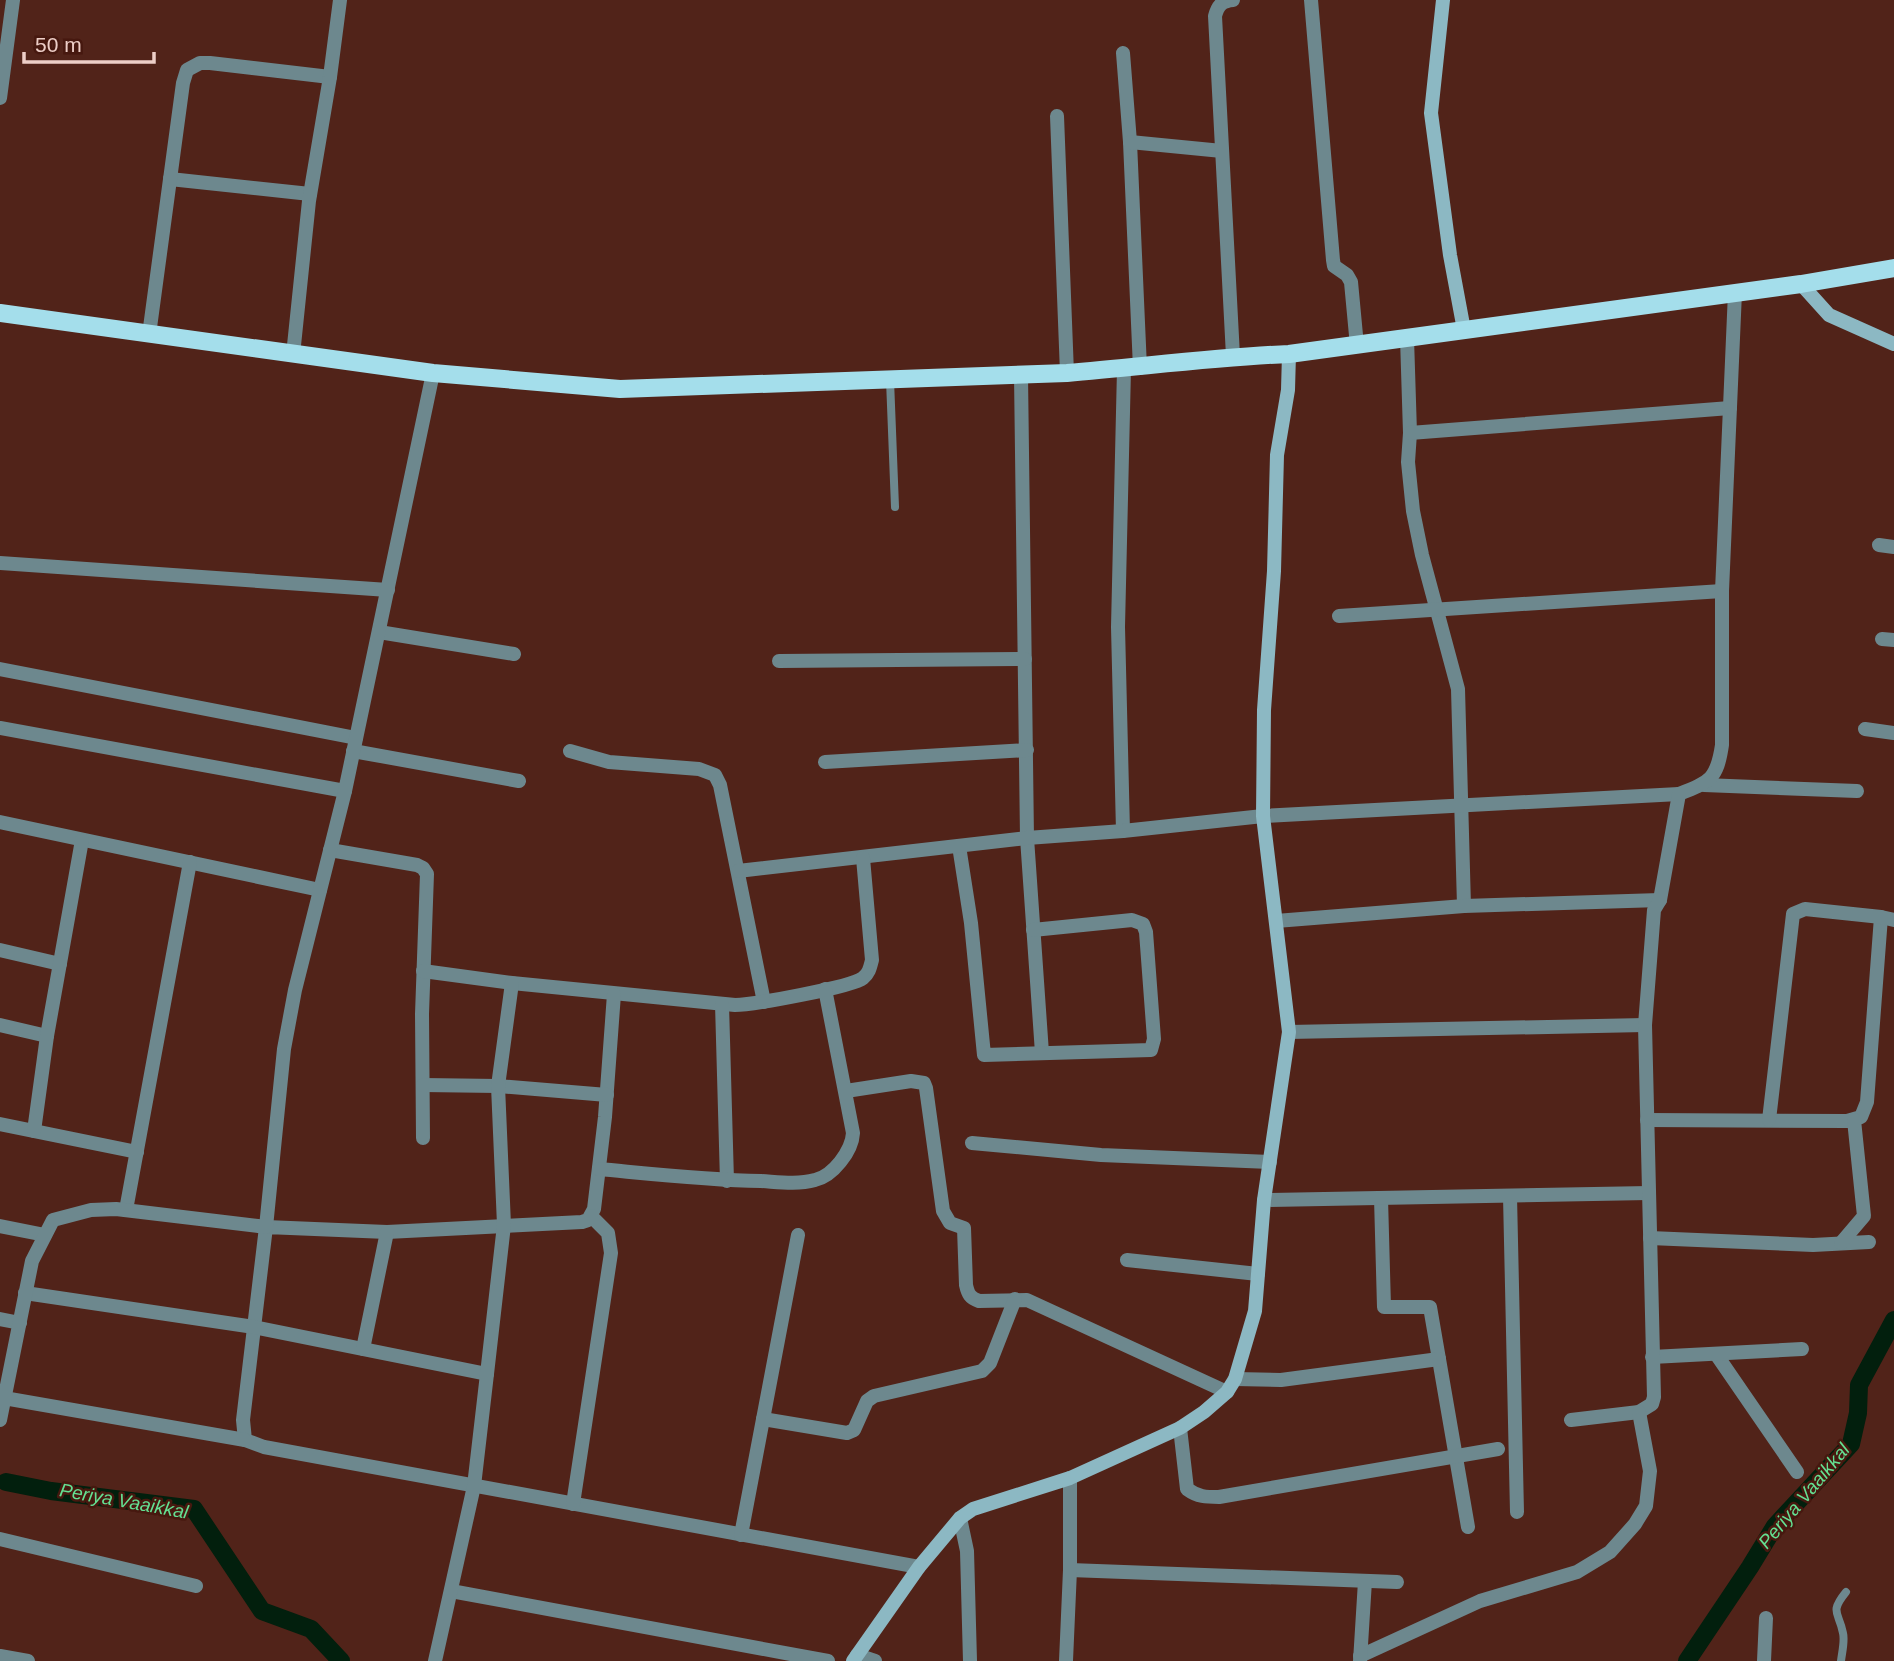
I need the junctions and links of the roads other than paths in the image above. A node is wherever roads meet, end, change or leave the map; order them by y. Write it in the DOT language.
graph roads {
  1 [pos="13,0"];
  2 [pos="340,0"];
  3 [pos="1233,0"];
  4 [pos="1311,0"];
  5 [pos="1443,0"];
  6 [pos="1123,53"];
  7 [pos="330,78"];
  8 [pos="0,97"];
  9 [pos="1057,116"];
  10 [pos="1130,142"];
  11 [pos="1222,151"];
  12 [pos="170,178"];
  13 [pos="310,194"];
  14 [pos="1894,268"];
  15 [pos="1801,284"];
  16 [pos="1735,292"];
  17 [pos="0,313"];
  18 [pos="1464,330"];
  19 [pos="149,334"];
  20 [pos="1407,338"];
  21 [pos="1894,344"];
  22 [pos="1357,346"];
  23 [pos="1289,354"];
  24 [pos="293,355"];
  25 [pos="1233,356"];
  26 [pos="1132,368"];
  27 [pos="433,373"];
  28 [pos="1067,373"];
  29 [pos="1021,375"];
  30 [pos="890,380"];
  31 [pos="1730,408"];
  32 [pos="1410,433"];
  33 [pos="895,506"];
  34 [pos="0,564"];
  35 [pos="388,590"];
  36 [pos="1722,591"];
  37 [pos="1437,609"];
  38 [pos="1339,616"];
  39 [pos="379,632"];
  40 [pos="514,654"];
  41 [pos="1025,659"];
  42 [pos="779,661"];
  43 [pos="0,669"];
  44 [pos="0,728"];
  45 [pos="1866,729"];
  46 [pos="1894,733"];
  47 [pos="355,745"];
  48 [pos="1027,750"];
  49 [pos="570,751"];
  50 [pos="825,762"];
  51 [pos="519,781"];
  52 [pos="1704,785"];
  53 [pos="345,791"];
  54 [pos="1857,791"];
  55 [pos="1679,794"];
  56 [pos="1461,805"];
  57 [pos="1263,816"];
  58 [pos="0,822"];
  59 [pos="1123,831"];
  60 [pos="1027,838"];
  61 [pos="82,840"];
  62 [pos="959,846"];
  63 [pos="330,850"];
  64 [pos="863,858"];
  65 [pos="190,862"];
  66 [pos="738,872"];
  67 [pos="320,890"];
  68 [pos="1660,900"];
  69 [pos="1464,906"];
  70 [pos="1888,918"];
  71 [pos="1276,921"];
  72 [pos="1033,930"];
  73 [pos="0,950"];
  74 [pos="60,964"];
  75 [pos="423,971"];
  76 [pos="512,983"];
  77 [pos="825,989"];
  78 [pos="614,994"];
  79 [pos="764,1002"];
  80 [pos="722,1004"];
  81 [pos="0,1025"];
  82 [pos="1645,1025"];
  83 [pos="1289,1032"];
  84 [pos="47,1036"];
  85 [pos="1042,1053"];
  86 [pos="423,1086"];
  87 [pos="498,1086"];
  88 [pos="846,1091"];
  89 [pos="607,1095"];
  90 [pos="1647,1120"];
  91 [pos="1769,1120"];
  92 [pos="1854,1120"];
  93 [pos="0,1124"];
  94 [pos="34,1131"];
  95 [pos="423,1138"];
  96 [pos="972,1143"];
  97 [pos="136,1152"];
  98 [pos="1270,1162"];
  99 [pos="599,1168"];
  100 [pos="727,1181"];
  101 [pos="1649,1193"];
  102 [pos="1510,1196"];
  103 [pos="1381,1198"];
  104 [pos="1264,1200"];
  105 [pos="126,1210"];
  106 [pos="591,1216"];
  107 [pos="504,1225"];
  108 [pos="0,1226"];
  109 [pos="266,1227"];
  110 [pos="387,1232"];
  111 [pos="45,1235"];
  112 [pos="798,1235"];
  113 [pos="1650,1238"];
  114 [pos="1869,1242"];
  115 [pos="1841,1243"];
  116 [pos="1127,1260"];
  117 [pos="1258,1275"];
  118 [pos="25,1293"];
  119 [pos="1015,1299"];
  120 [pos="0,1319"];
  121 [pos="20,1322"];
  122 [pos="254,1327"];
  123 [pos="363,1349"];
  124 [pos="1802,1349"];
  125 [pos="1716,1353"];
  126 [pos="1652,1357"];
  127 [pos="1439,1359"];
  128 [pos="487,1374"];
  129 [pos="1231,1385"];
  130 [pos="4,1398"];
  131 [pos="1639,1412"];
  132 [pos="763,1419"];
  133 [pos="0,1420"];
  134 [pos="1571,1420"];
  135 [pos="1180,1428"];
  136 [pos="245,1440"];
  137 [pos="1498,1449"];
  138 [pos="1456,1456"];
  139 [pos="1797,1472"];
  140 [pos="1070,1478"];
  141 [pos="474,1486"];
  142 [pos="573,1504"];
  143 [pos="1517,1512"];
  144 [pos="960,1518"];
  145 [pos="1468,1527"];
  146 [pos="741,1535"];
  147 [pos="0,1539"];
  148 [pos="919,1567"];
  149 [pos="1070,1570"];
  150 [pos="1365,1581"];
  151 [pos="1397,1582"];
  152 [pos="196,1586"];
  153 [pos="451,1591"];
  154 [pos="1846,1592"];
  155 [pos="1766,1618"];
  156 [pos="0,1656"];
  157 [pos="855,1658"];
  158 [pos="1360,1659"];
  159 [pos="28,1661"];
  160 [pos="435,1661"];
  161 [pos="828,1661"];
  162 [pos="875,1661"];
  163 [pos="970,1661"];
  164 [pos="1066,1661"];
  165 [pos="1764,1661"];
  166 [pos="1841,1661"];
  1 -- 8 [label="street"];
  2 -- 7 [label="street"];
  3 -- 11 [label="street"];
  4 -- 22 [label="street"];
  5 -- 18 [label="street"];
  6 -- 10 [label="street"];
  7 -- 12 [label="street"];
  7 -- 13 [label="street"];
  9 -- 28 [label="street"];
  10 -- 11 [label="street"];
  10 -- 26 [label="street"];
  11 -- 25 [label="street"];
  12 -- 13 [label="street"];
  12 -- 19 [label="street"];
  13 -- 24 [label="street"];
  14 -- 15 [label="main road"];
  15 -- 16 [label="main road"];
  15 -- 21 [label="street"];
  16 -- 18 [label="main road"];
  16 -- 31 [label="street"];
  17 -- 19 [label="main road"];
  18 -- 20 [label="main road"];
  19 -- 24 [label="main road"];
  20 -- 22 [label="main road"];
  20 -- 32 [label="street"];
  22 -- 23 [label="main road"];
  23 -- 25 [label="main road"];
  23 -- 57 [label="street"];
  24 -- 27 [label="main road"];
  25 -- 26 [label="main road"];
  26 -- 28 [label="main road"];
  26 -- 59 [label="street"];
  27 -- 30 [label="main road"];
  27 -- 35 [label="street"];
  28 -- 29 [label="main road"];
  29 -- 30 [label="main road"];
  29 -- 41 [label="street"];
  30 -- 33 [label="lane"];
  31 -- 32 [label="street"];
  31 -- 36 [label="street"];
  32 -- 37 [label="street"];
  34 -- 35 [label="street"];
  35 -- 39 [label="street"];
  36 -- 37 [label="street"];
  36 -- 52 [label="street"];
  37 -- 38 [label="street"];
  37 -- 56 [label="street"];
  39 -- 40 [label="street"];
  39 -- 47 [label="street"];
  41 -- 42 [label="street"];
  41 -- 48 [label="street"];
  43 -- 47 [label="street"];
  44 -- 53 [label="street"];
  45 -- 46 [label="street"];
  47 -- 51 [label="street"];
  47 -- 53 [label="street"];
  48 -- 50 [label="street"];
  48 -- 60 [label="street"];
  49 -- 66 [label="street"];
  52 -- 54 [label="street"];
  52 -- 55 [label="street"];
  53 -- 63 [label="street"];
  55 -- 56 [label="street"];
  55 -- 68 [label="street"];
  56 -- 57 [label="street"];
  56 -- 69 [label="street"];
  57 -- 59 [label="street"];
  57 -- 71 [label="street"];
  58 -- 61 [label="street"];
  59 -- 60 [label="street"];
  60 -- 62 [label="street"];
  60 -- 72 [label="street"];
  61 -- 65 [label="street"];
  61 -- 74 [label="street"];
  62 -- 64 [label="street"];
  62 -- 85 [label="street"];
  63 -- 67 [label="street"];
  63 -- 75 [label="street"];
  64 -- 66 [label="street"];
  64 -- 77 [label="street"];
  65 -- 67 [label="street"];
  65 -- 97 [label="street"];
  66 -- 79 [label="street"];
  67 -- 109 [label="street"];
  68 -- 69 [label="street"];
  68 -- 82 [label="street"];
  69 -- 71 [label="street"];
  70 -- 91 [label="street"];
  70 -- 92 [label="street"];
  71 -- 83 [label="street"];
  72 -- 85 [label="street"];
  72 -- 85 [label="street"];
  73 -- 74 [label="street"];
  74 -- 84 [label="street"];
  75 -- 76 [label="street"];
  75 -- 86 [label="street"];
  76 -- 78 [label="street"];
  76 -- 87 [label="street"];
  77 -- 79 [label="street"];
  77 -- 88 [label="street"];
  78 -- 80 [label="street"];
  78 -- 89 [label="street"];
  79 -- 80 [label="street"];
  80 -- 100 [label="street"];
  81 -- 84 [label="street"];
  82 -- 83 [label="street"];
  82 -- 90 [label="street"];
  83 -- 98 [label="street"];
  84 -- 94 [label="street"];
  86 -- 87 [label="street"];
  86 -- 95 [label="street"];
  87 -- 89 [label="street"];
  87 -- 107 [label="street"];
  88 -- 100 [label="street"];
  88 -- 119 [label="street"];
  89 -- 99 [label="street"];
  90 -- 91 [label="street"];
  90 -- 101 [label="street"];
  91 -- 92 [label="street"];
  92 -- 115 [label="street"];
  93 -- 94 [label="street"];
  94 -- 97 [label="street"];
  96 -- 98 [label="street"];
  97 -- 105 [label="street"];
  98 -- 104 [label="street"];
  99 -- 100 [label="street"];
  99 -- 106 [label="street"];
  101 -- 102 [label="street"];
  101 -- 113 [label="street"];
  102 -- 103 [label="street"];
  102 -- 143 [label="street"];
  103 -- 104 [label="street"];
  103 -- 127 [label="street"];
  104 -- 117 [label="street"];
  105 -- 109 [label="street"];
  105 -- 111 [label="street"];
  106 -- 107 [label="street"];
  106 -- 142 [label="street"];
  107 -- 110 [label="street"];
  107 -- 128 [label="street"];
  108 -- 111 [label="street"];
  109 -- 110 [label="street"];
  109 -- 122 [label="street"];
  110 -- 123 [label="street"];
  111 -- 118 [label="street"];
  112 -- 132 [label="street"];
  113 -- 115 [label="street"];
  113 -- 126 [label="street"];
  114 -- 115 [label="street"];
  116 -- 117 [label="street"];
  117 -- 129 [label="street"];
  118 -- 121 [label="street"];
  118 -- 122 [label="street"];
  119 -- 129 [label="street"];
  119 -- 132 [label="street"];
  120 -- 121 [label="street"];
  121 -- 130 [label="street"];
  122 -- 123 [label="street"];
  122 -- 136 [label="street"];
  123 -- 128 [label="street"];
  124 -- 125 [label="street"];
  125 -- 126 [label="street"];
  125 -- 139 [label="street"];
  126 -- 131 [label="street"];
  127 -- 129 [label="street"];
  127 -- 138 [label="street"];
  128 -- 141 [label="street"];
  129 -- 135 [label="street"];
  130 -- 133 [label="street"];
  130 -- 136 [label="street"];
  131 -- 134 [label="street"];
  131 -- 158 [label="street"];
  132 -- 146 [label="street"];
  135 -- 138 [label="street"];
  135 -- 140 [label="street"];
  136 -- 141 [label="street"];
  137 -- 138 [label="street"];
  138 -- 145 [label="street"];
  140 -- 144 [label="street"];
  140 -- 149 [label="street"];
  141 -- 142 [label="street"];
  141 -- 153 [label="street"];
  142 -- 146 [label="street"];
  144 -- 148 [label="street"];
  144 -- 163 [label="street"];
  146 -- 148 [label="street"];
  147 -- 152 [label="street"];
  148 -- 157 [label="street"];
  149 -- 150 [label="street"];
  149 -- 164 [label="street"];
  150 -- 151 [label="street"];
  150 -- 158 [label="street"];
  153 -- 160 [label="street"];
  153 -- 161 [label="street"];
  154 -- 166 [label="lane"];
  155 -- 165 [label="street"];
  156 -- 159 [label="street"];
  157 -- 162 [label="street"];
}
